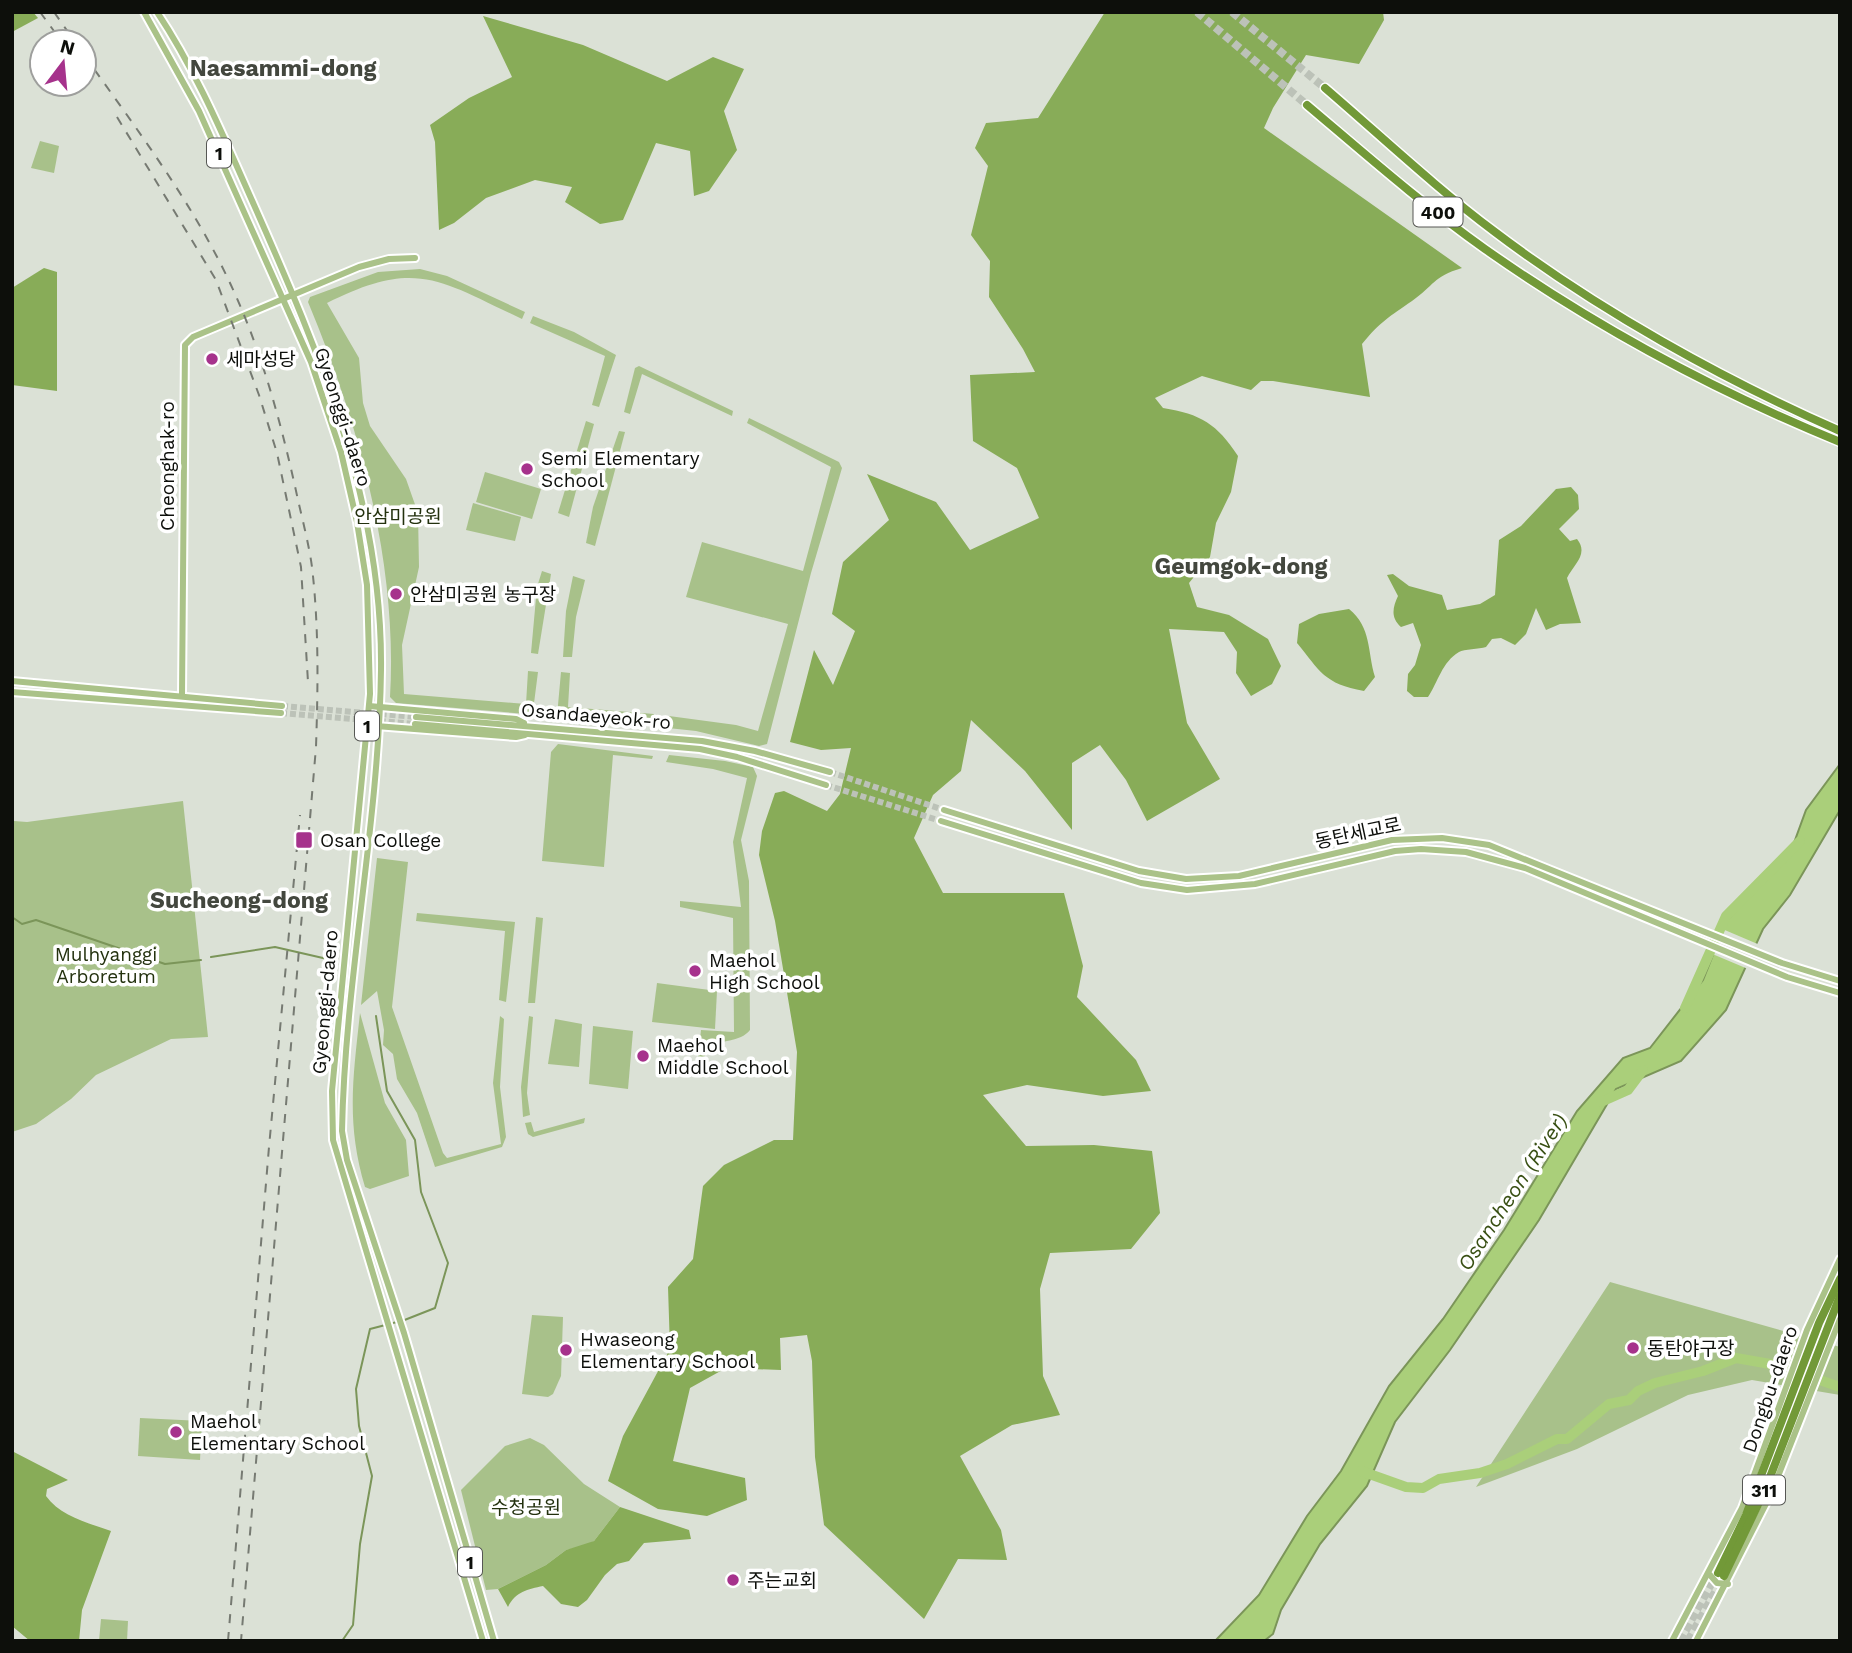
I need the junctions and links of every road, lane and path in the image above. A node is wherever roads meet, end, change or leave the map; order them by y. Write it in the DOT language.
graph roads {
  1 [pos="144,12"];
  2 [pos="157,12"];
  3 [pos="1325,88"];
  4 [pos="1307,105"];
  5 [pos="415,258"];
  6 [pos="293,294"];
  7 [pos="283,300"];
  8 [pos="1840,431"];
  9 [pos="1840,442"];
  10 [pos="12,681"];
  11 [pos="12,692"];
  12 [pos="182,695"];
  13 [pos="369,706"];
  14 [pos="379,707"];
  15 [pos="415,720"];
  16 [pos="367,726"];
  17 [pos="377,726"];
  18 [pos="528,730"];
  19 [pos="830,772"];
  20 [pos="826,785"];
  21 [pos="944,810"];
  22 [pos="941,821"];
  23 [pos="1840,981"];
  24 [pos="1840,993"];
  25 [pos="1840,1259"];
  26 [pos="1840,1279"];
  27 [pos="1839,1300"];
  28 [pos="1818,1302"];
  29 [pos="1840,1319"];
  30 [pos="1809,1358"];
  31 [pos="1802,1380"];
  32 [pos="1720,1577"];
  33 [pos="483,1641"];
  34 [pos="494,1641"];
  35 [pos="1674,1641"];
  36 [pos="1696,1641"];
  1 -- 7 [label="main road, Gyeonggi-daero / 1"];
  2 -- 6 [label="main road, Gyeonggi-daero / 1"];
  3 -- 8 [label="highway, 400"];
  4 -- 9 [label="highway, 400"];
  5 -- 6 [label="main road"];
  6 -- 7 [label="main road"];
  6 -- 14 [label="main road, Gyeonggi-daero / 1"];
  7 -- 12 [label="main road, Cheonghak-ro"];
  7 -- 13 [label="main road, Gyeonggi-daero / 1"];
  10 -- 12 [label="main road"];
  11 -- 12 [label="main road"];
  13 -- 14 [label="main road"];
  13 -- 16 [label="main road, Gyeonggi-daero / 1"];
  14 -- 17 [label="main road, Gyeonggi-daero / 1"];
  14 -- 18 [label="main road"];
  15 -- 18 [label="main road, Osandaeyeok-ro"];
  16 -- 17 [label="main road"];
  16 -- 33 [label="main road, Gyeonggi-daero / 1"];
  17 -- 18 [label="main road"];
  17 -- 34 [label="main road, Gyeonggi-daero / 1"];
  18 -- 19 [label="main road, Osandaeyeok-ro"];
  18 -- 20 [label="main road, Osandaeyeok-ro"];
  21 -- 23 [label="main road, 동탄세교로"];
  22 -- 24 [label="main road, 동탄세교로"];
  25 -- 28 [label="main road"];
  26 -- 30 [label="highway, Dongbu-daero / 311"];
  27 -- 30 [label="highway, Dongbu-daero / 311"];
  28 -- 30 [label="highway"];
  29 -- 30 [label="main road, Dongbu-daero"];
  30 -- 31 [label="highway, Dongbu-daero / 311"];
  30 -- 31 [label="main road, Dongbu-daero"];
  31 -- 32 [label="main road, Dongbu-daero"];
  31 -- 32 [label="highway, Dongbu-daero / 311"];
  32 -- 35 [label="main road, Dongbu-daero"];
  32 -- 36 [label="main road, Dongbu-daero"];
}
